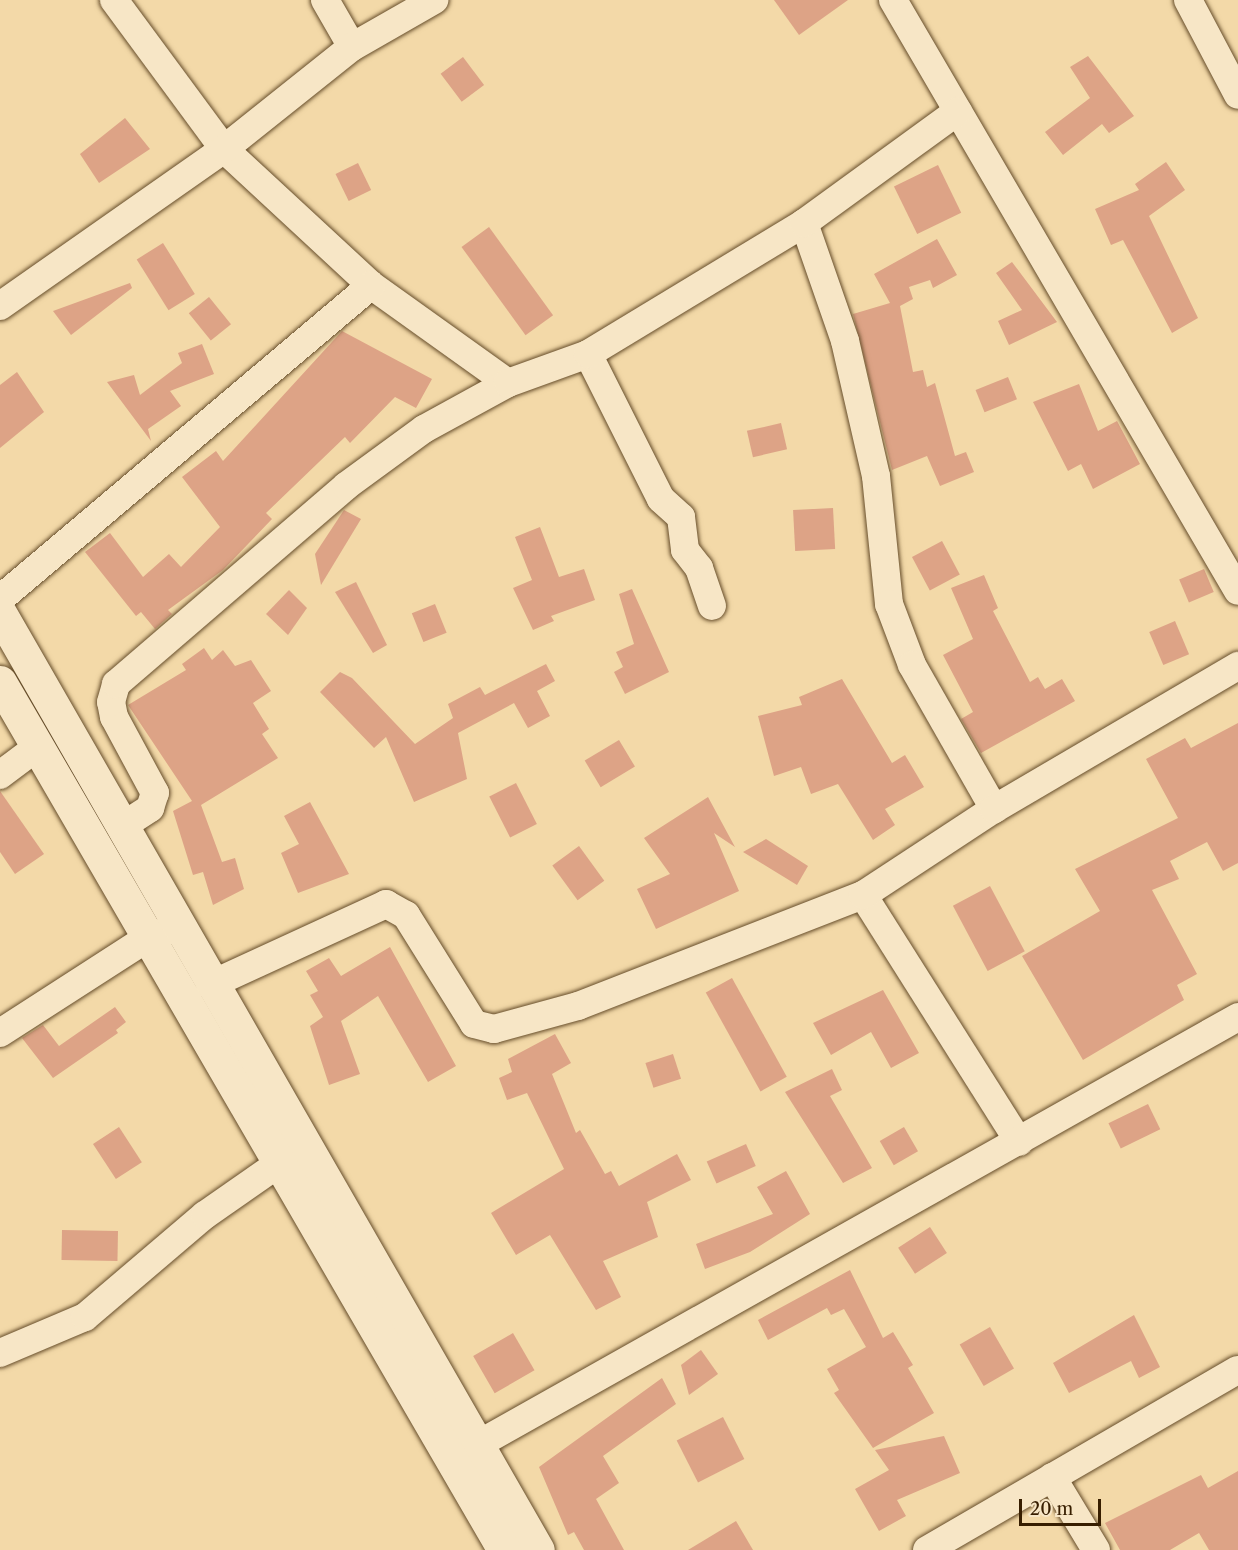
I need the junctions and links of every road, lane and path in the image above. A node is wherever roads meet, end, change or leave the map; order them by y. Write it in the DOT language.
graph roads {
  1 [pos="114,0"];
  2 [pos="325,0"];
  3 [pos="434,0"];
  4 [pos="893,0"];
  5 [pos="1188,0"];
  6 [pos="352,46"];
  7 [pos="1238,95"];
  8 [pos="958,111"];
  9 [pos="224,149"];
  10 [pos="804,223"];
  11 [pos="371,285"];
  12 [pos="0,306"];
  13 [pos="588,354"];
  14 [pos="508,383"];
  15 [pos="1238,591"];
  16 [pos="0,599"];
  17 [pos="712,606"];
  18 [pos="0,613"];
  19 [pos="1238,666"];
  20 [pos="0,682"];
  21 [pos="36,748"];
  22 [pos="0,775"];
  23 [pos="994,809"];
  24 [pos="121,827"];
  25 [pos="863,895"];
  26 [pos="163,932"];
  27 [pos="210,985"];
  28 [pos="1238,1017"];
  29 [pos="0,1033"];
  30 [pos="1019,1142"];
  31 [pos="281,1162"];
  32 [pos="0,1353"];
  33 [pos="1238,1370"];
  34 [pos="462,1448"];
  35 [pos="1052,1477"];
  36 [pos="504,1550"];
  37 [pos="538,1550"];
  38 [pos="927,1550"];
  39 [pos="1096,1550"];
  1 -- 9 [label="street"];
  2 -- 6 [label="street"];
  3 -- 6 [label="street"];
  4 -- 8 [label="street"];
  5 -- 7 [label="street"];
  6 -- 9 [label="street"];
  8 -- 10 [label="street"];
  8 -- 15 [label="street"];
  9 -- 11 [label="street"];
  9 -- 12 [label="street"];
  10 -- 13 [label="street"];
  10 -- 23 [label="street"];
  11 -- 14 [label="street"];
  11 -- 16 [label="street"];
  13 -- 14 [label="street"];
  13 -- 17 [label="street"];
  14 -- 24 [label="street"];
  18 -- 24 [label="main road"];
  19 -- 23 [label="street"];
  20 -- 21 [label="main road"];
  21 -- 22 [label="street"];
  21 -- 26 [label="main road"];
  23 -- 25 [label="street"];
  24 -- 26 [label="main road"];
  25 -- 27 [label="street"];
  25 -- 30 [label="street"];
  26 -- 27 [label="main road"];
  26 -- 29 [label="street"];
  26 -- 31 [label="main road"];
  27 -- 34 [label="main road"];
  28 -- 30 [label="street"];
  30 -- 34 [label="street"];
  31 -- 32 [label="street"];
  31 -- 34 [label="main road"];
  33 -- 35 [label="street"];
  34 -- 36 [label="main road"];
  34 -- 37 [label="main road"];
  35 -- 38 [label="street"];
  35 -- 39 [label="street"];
}
